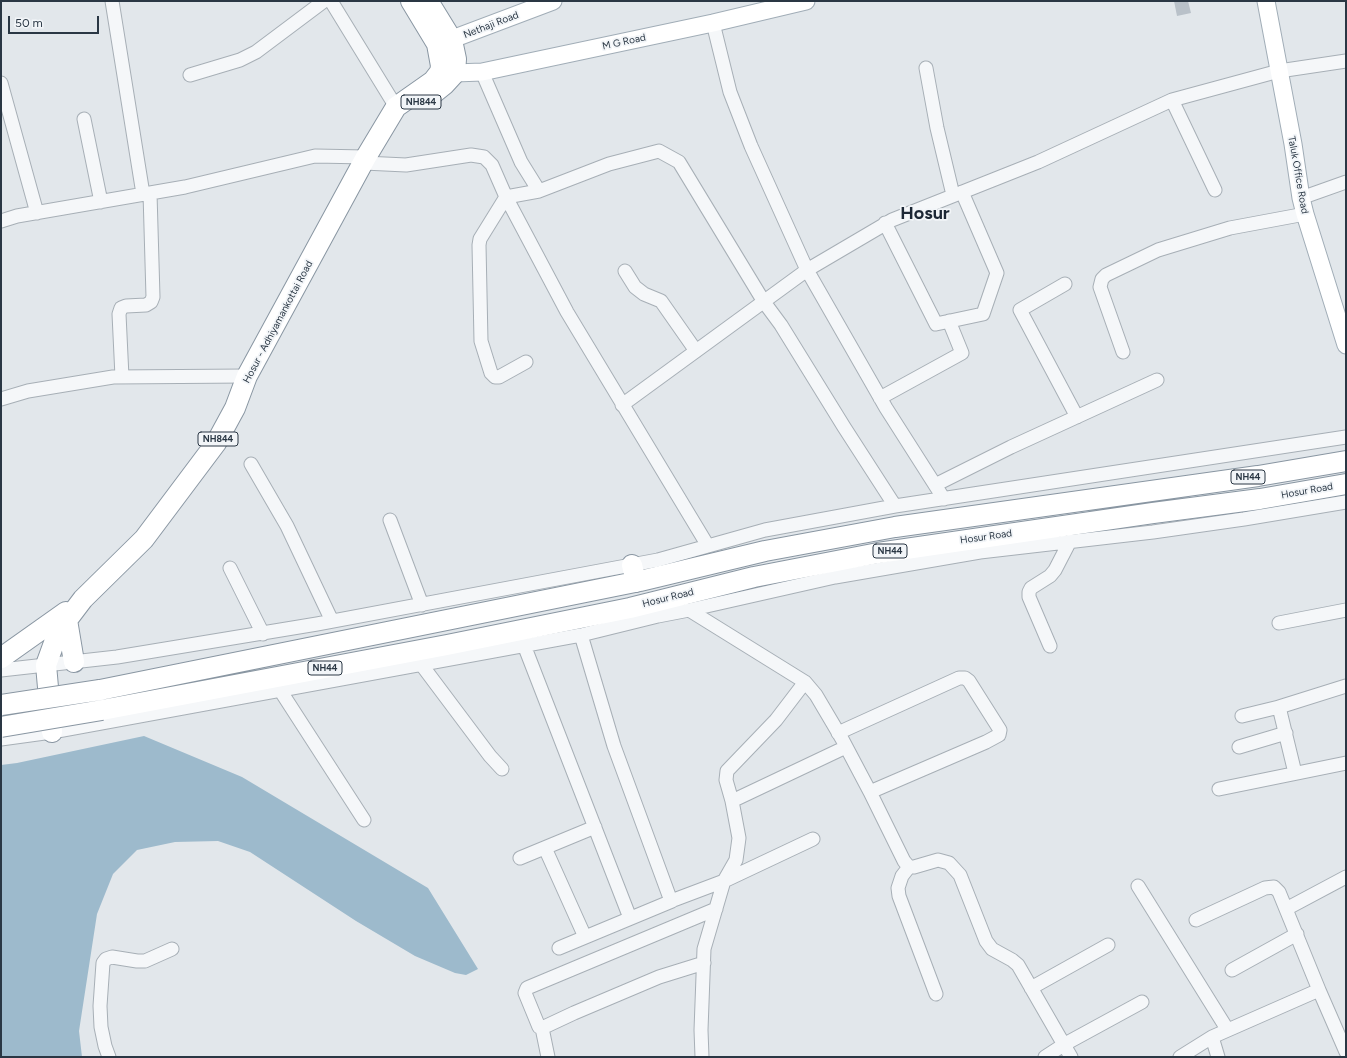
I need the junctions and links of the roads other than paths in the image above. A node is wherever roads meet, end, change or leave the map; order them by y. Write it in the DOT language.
graph roads {
  1 [pos="112,1"];
  2 [pos="324,1"];
  3 [pos="331,1"];
  4 [pos="412,1"];
  5 [pos="428,1"];
  6 [pos="553,1"];
  7 [pos="806,1"];
  8 [pos="1266,1"];
  9 [pos="714,23"];
  10 [pos="444,42"];
  11 [pos="1346,61"];
  12 [pos="926,68"];
  13 [pos="1279,71"];
  14 [pos="482,72"];
  15 [pos="447,73"];
  16 [pos="190,75"];
  17 [pos="1,83"];
  18 [pos="1172,100"];
  19 [pos="396,107"];
  20 [pos="84,119"];
  21 [pos="385,128"];
  22 [pos="365,160"];
  23 [pos="1346,182"];
  24 [pos="1215,190"];
  25 [pos="539,192"];
  26 [pos="146,194"];
  27 [pos="958,194"];
  28 [pos="506,197"];
  29 [pos="1301,198"];
  30 [pos="101,202"];
  31 [pos="37,213"];
  32 [pos="1305,214"];
  33 [pos="1,221"];
  34 [pos="886,223"];
  35 [pos="807,270"];
  36 [pos="625,271"];
  37 [pos="1065,284"];
  38 [pos="764,302"];
  39 [pos="949,321"];
  40 [pos="1346,345"];
  41 [pos="696,351"];
  42 [pos="1123,352"];
  43 [pos="526,362"];
  44 [pos="247,376"];
  45 [pos="122,377"];
  46 [pos="1157,380"];
  47 [pos="880,398"];
  48 [pos="1,399"];
  49 [pos="622,405"];
  50 [pos="1077,417"];
  51 [pos="1346,436"];
  52 [pos="1346,461"];
  53 [pos="251,464"];
  54 [pos="1346,484"];
  55 [pos="935,485"];
  56 [pos="944,499"];
  57 [pos="1346,502"];
  58 [pos="895,506"];
  59 [pos="390,520"];
  60 [pos="1070,541"];
  61 [pos="708,546"];
  62 [pos="230,568"];
  63 [pos="636,576"];
  64 [pos="84,599"];
  65 [pos="422,605"];
  66 [pos="690,610"];
  67 [pos="1346,610"];
  68 [pos="630,613"];
  69 [pos="67,620"];
  70 [pos="332,622"];
  71 [pos="1279,623"];
  72 [pos="263,634"];
  73 [pos="581,635"];
  74 [pos="524,645"];
  75 [pos="1050,646"];
  76 [pos="1,658"];
  77 [pos="74,662"];
  78 [pos="421,664"];
  79 [pos="46,665"];
  80 [pos="1,670"];
  81 [pos="806,682"];
  82 [pos="1346,686"];
  83 [pos="280,690"];
  84 [pos="1,705"];
  85 [pos="1279,707"];
  86 [pos="1242,716"];
  87 [pos="1,727"];
  88 [pos="52,732"];
  89 [pos="838,733"];
  90 [pos="1286,733"];
  91 [pos="1,739"];
  92 [pos="846,746"];
  93 [pos="1240,747"];
  94 [pos="1346,763"];
  95 [pos="502,769"];
  96 [pos="1295,773"];
  97 [pos="1219,789"];
  98 [pos="870,792"];
  99 [pos="732,801"];
  100 [pos="364,820"];
  101 [pos="595,827"];
  102 [pos="813,839"];
  103 [pos="545,848"];
  104 [pos="520,858"];
  105 [pos="909,867"];
  106 [pos="1346,877"];
  107 [pos="724,881"];
  108 [pos="1138,886"];
  109 [pos="672,901"];
  110 [pos="716,909"];
  111 [pos="1286,909"];
  112 [pos="630,918"];
  113 [pos="1196,920"];
  114 [pos="1297,934"];
  115 [pos="585,937"];
  116 [pos="1108,945"];
  117 [pos="559,948"];
  118 [pos="172,949"];
  119 [pos="704,963"];
  120 [pos="1232,970"];
  121 [pos="1031,988"];
  122 [pos="1319,990"];
  123 [pos="936,994"];
  124 [pos="1142,1002"];
  125 [pos="542,1028"];
  126 [pos="1227,1029"];
  127 [pos="1212,1037"];
  128 [pos="1065,1044"];
  129 [pos="1346,1052"];
  130 [pos="109,1057"];
  131 [pos="548,1057"];
  132 [pos="702,1057"];
  133 [pos="1045,1057"];
  134 [pos="1071,1057"];
  135 [pos="1180,1057"];
  136 [pos="1218,1057"];
  1 -- 26 [label="street"];
  2 -- 16 [label="street"];
  3 -- 19 [label="street"];
  4 -- 10 [label="highway"];
  5 -- 10 [label="highway"];
  6 -- 10 [label="main road, Nethaji Road"];
  7 -- 9 [label="main road, M G Road"];
  8 -- 13 [label="main road, Taluk Office Road"];
  9 -- 14 [label="main road, M G Road"];
  9 -- 35 [label="street"];
  10 -- 15 [label="highway"];
  11 -- 13 [label="street"];
  12 -- 27 [label="street"];
  13 -- 18 [label="street"];
  13 -- 29 [label="main road, Taluk Office Road"];
  14 -- 15 [label="main road, M G Road"];
  14 -- 25 [label="street"];
  15 -- 19 [label="highway, Hosur - Adhiyamankottai Road / NH844"];
  15 -- 21 [label="highway, Hosur - Adhiyamankottai Road / NH844"];
  17 -- 31 [label="street"];
  18 -- 24 [label="street"];
  18 -- 27 [label="street"];
  19 -- 21 [label="highway, Hosur - Adhiyamankottai Road / NH844"];
  20 -- 30 [label="street"];
  21 -- 22 [label="highway, Hosur - Adhiyamankottai Road / NH844"];
  22 -- 26 [label="street"];
  22 -- 28 [label="street"];
  22 -- 44 [label="highway, Hosur - Adhiyamankottai Road / NH844"];
  23 -- 29 [label="street"];
  25 -- 28 [label="street"];
  25 -- 38 [label="street"];
  26 -- 30 [label="street"];
  26 -- 45 [label="street"];
  27 -- 34 [label="street"];
  27 -- 39 [label="street"];
  28 -- 43 [label="street"];
  28 -- 49 [label="street"];
  29 -- 32 [label="main road, Taluk Office Road"];
  30 -- 31 [label="street"];
  31 -- 33 [label="street"];
  32 -- 40 [label="main road, Taluk Office Road"];
  32 -- 42 [label="street"];
  34 -- 35 [label="street"];
  34 -- 39 [label="street"];
  35 -- 38 [label="street"];
  35 -- 47 [label="street"];
  36 -- 41 [label="street"];
  37 -- 50 [label="street"];
  38 -- 41 [label="street"];
  38 -- 58 [label="street"];
  39 -- 47 [label="street"];
  41 -- 49 [label="street"];
  44 -- 45 [label="street"];
  44 -- 64 [label="highway, Hosur - Adhiyamankottai Road / NH844"];
  45 -- 48 [label="street"];
  46 -- 50 [label="street"];
  47 -- 55 [label="street"];
  49 -- 61 [label="street"];
  50 -- 55 [label="street"];
  51 -- 56 [label="street"];
  52 -- 63 [label="highway, NH44"];
  53 -- 70 [label="street"];
  54 -- 68 [label="highway, Hosur Road / NH44"];
  55 -- 56 [label="street"];
  56 -- 58 [label="street"];
  57 -- 60 [label="street"];
  58 -- 61 [label="street"];
  59 -- 65 [label="street"];
  60 -- 66 [label="street"];
  60 -- 75 [label="street"];
  61 -- 63 [label="street"];
  62 -- 72 [label="street"];
  63 -- 65 [label="street"];
  63 -- 84 [label="highway, NH44, bridge"];
  64 -- 69 [label="highway, Hosur - Adhiyamankottai Road / NH844"];
  64 -- 76 [label="highway"];
  65 -- 70 [label="street"];
  66 -- 68 [label="street"];
  66 -- 81 [label="street"];
  67 -- 71 [label="street"];
  68 -- 73 [label="street"];
  68 -- 87 [label="highway, NH44, bridge"];
  69 -- 77 [label="highway"];
  69 -- 79 [label="highway, Hosur - Adhiyamankottai Road / NH844"];
  70 -- 72 [label="street"];
  72 -- 77 [label="street"];
  73 -- 74 [label="street"];
  73 -- 109 [label="street"];
  74 -- 78 [label="street"];
  74 -- 101 [label="street"];
  77 -- 79 [label="street"];
  78 -- 83 [label="street"];
  78 -- 95 [label="street"];
  79 -- 80 [label="street"];
  79 -- 88 [label="highway, Hosur - Adhiyamankottai Road / NH844"];
  81 -- 89 [label="street"];
  81 -- 99 [label="street"];
  82 -- 85 [label="street"];
  83 -- 88 [label="street"];
  83 -- 100 [label="street"];
  85 -- 86 [label="street"];
  85 -- 90 [label="street"];
  88 -- 91 [label="street"];
  89 -- 92 [label="street"];
  89 -- 98 [label="street"];
  90 -- 93 [label="street"];
  90 -- 96 [label="street"];
  92 -- 98 [label="street"];
  92 -- 99 [label="street"];
  94 -- 96 [label="street"];
  96 -- 97 [label="street"];
  98 -- 105 [label="street"];
  99 -- 107 [label="street"];
  101 -- 103 [label="street"];
  101 -- 112 [label="street"];
  102 -- 107 [label="street"];
  103 -- 104 [label="street"];
  103 -- 115 [label="street"];
  105 -- 121 [label="street"];
  105 -- 123 [label="street"];
  106 -- 111 [label="street"];
  107 -- 109 [label="street"];
  107 -- 110 [label="street"];
  108 -- 126 [label="street"];
  109 -- 112 [label="street"];
  110 -- 119 [label="street"];
  110 -- 125 [label="street"];
  111 -- 113 [label="street"];
  111 -- 114 [label="street"];
  112 -- 115 [label="street"];
  114 -- 120 [label="street"];
  114 -- 122 [label="street"];
  115 -- 117 [label="street"];
  116 -- 121 [label="street"];
  118 -- 130 [label="street"];
  119 -- 125 [label="street"];
  119 -- 132 [label="street"];
  121 -- 128 [label="street"];
  122 -- 126 [label="street"];
  122 -- 129 [label="street"];
  124 -- 128 [label="street"];
  125 -- 131 [label="street"];
  126 -- 127 [label="street"];
  127 -- 135 [label="street"];
  127 -- 136 [label="street"];
  128 -- 133 [label="street"];
  128 -- 134 [label="street"];
}
